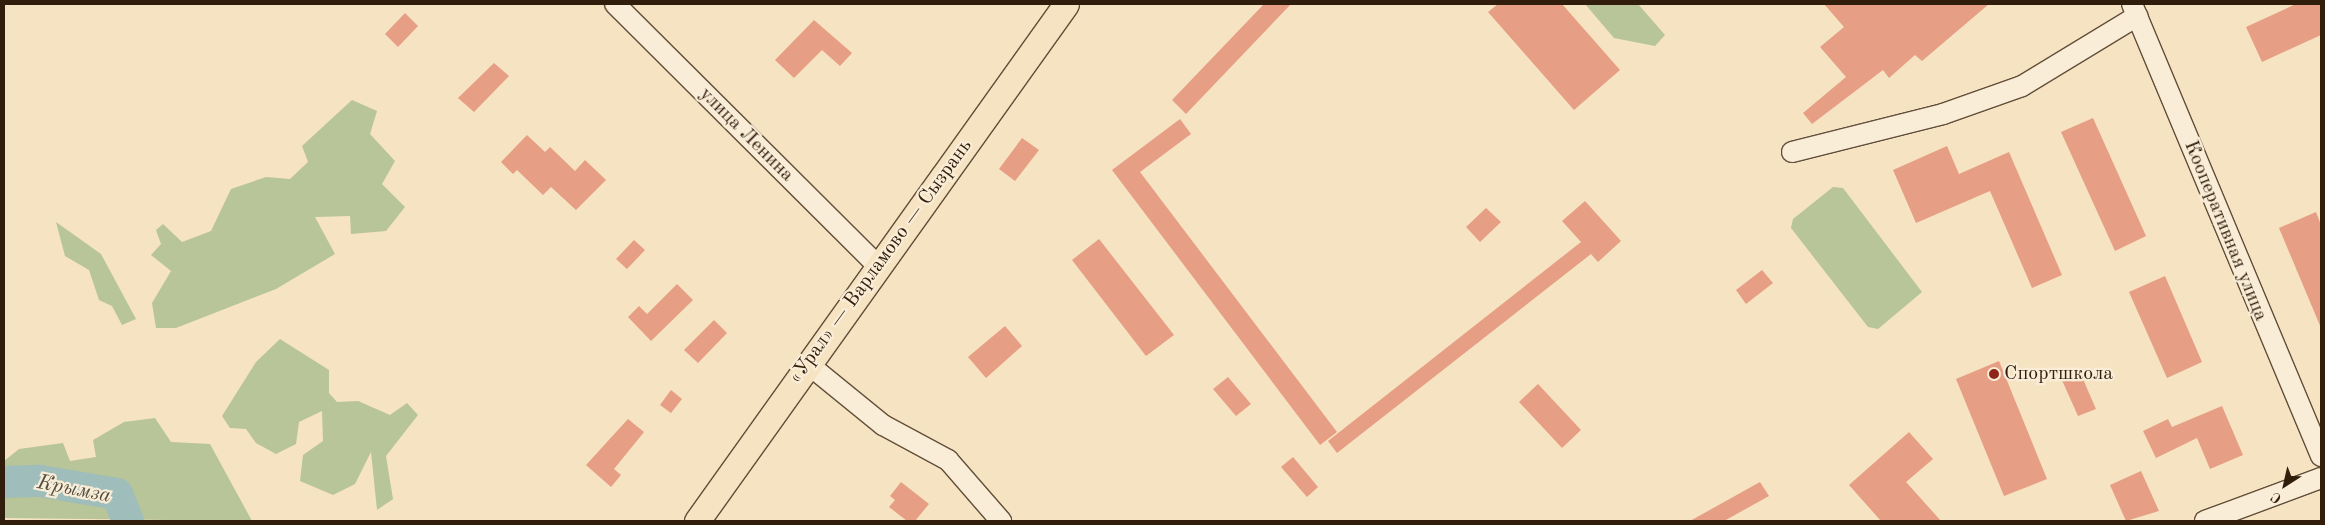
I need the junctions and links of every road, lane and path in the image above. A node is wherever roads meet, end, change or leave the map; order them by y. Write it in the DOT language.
graph roads {
  1 [pos="615,4"];
  2 [pos="1066,4"];
  3 [pos="2134,10"];
  4 [pos="1792,152"];
  5 [pos="878,266"];
  6 [pos="808,364"];
  7 [pos="2321,456"];
  8 [pos="2321,478"];
  9 [pos="697,521"];
  10 [pos="1001,521"];
  11 [pos="2205,521"];
  1 -- 5 [label="street, улица Ленина"];
  2 -- 5 [label="main road, «Урал» — Варламово — Сызрань"];
  3 -- 4 [label="street"];
  3 -- 7 [label="street, Кооперативная улица"];
  5 -- 6 [label="main road, «Урал» — Варламово — Сызрань"];
  6 -- 9 [label="main road, «Урал» — Варламово — Сызрань"];
  6 -- 10 [label="street"];
  8 -- 11 [label="street"];
}
